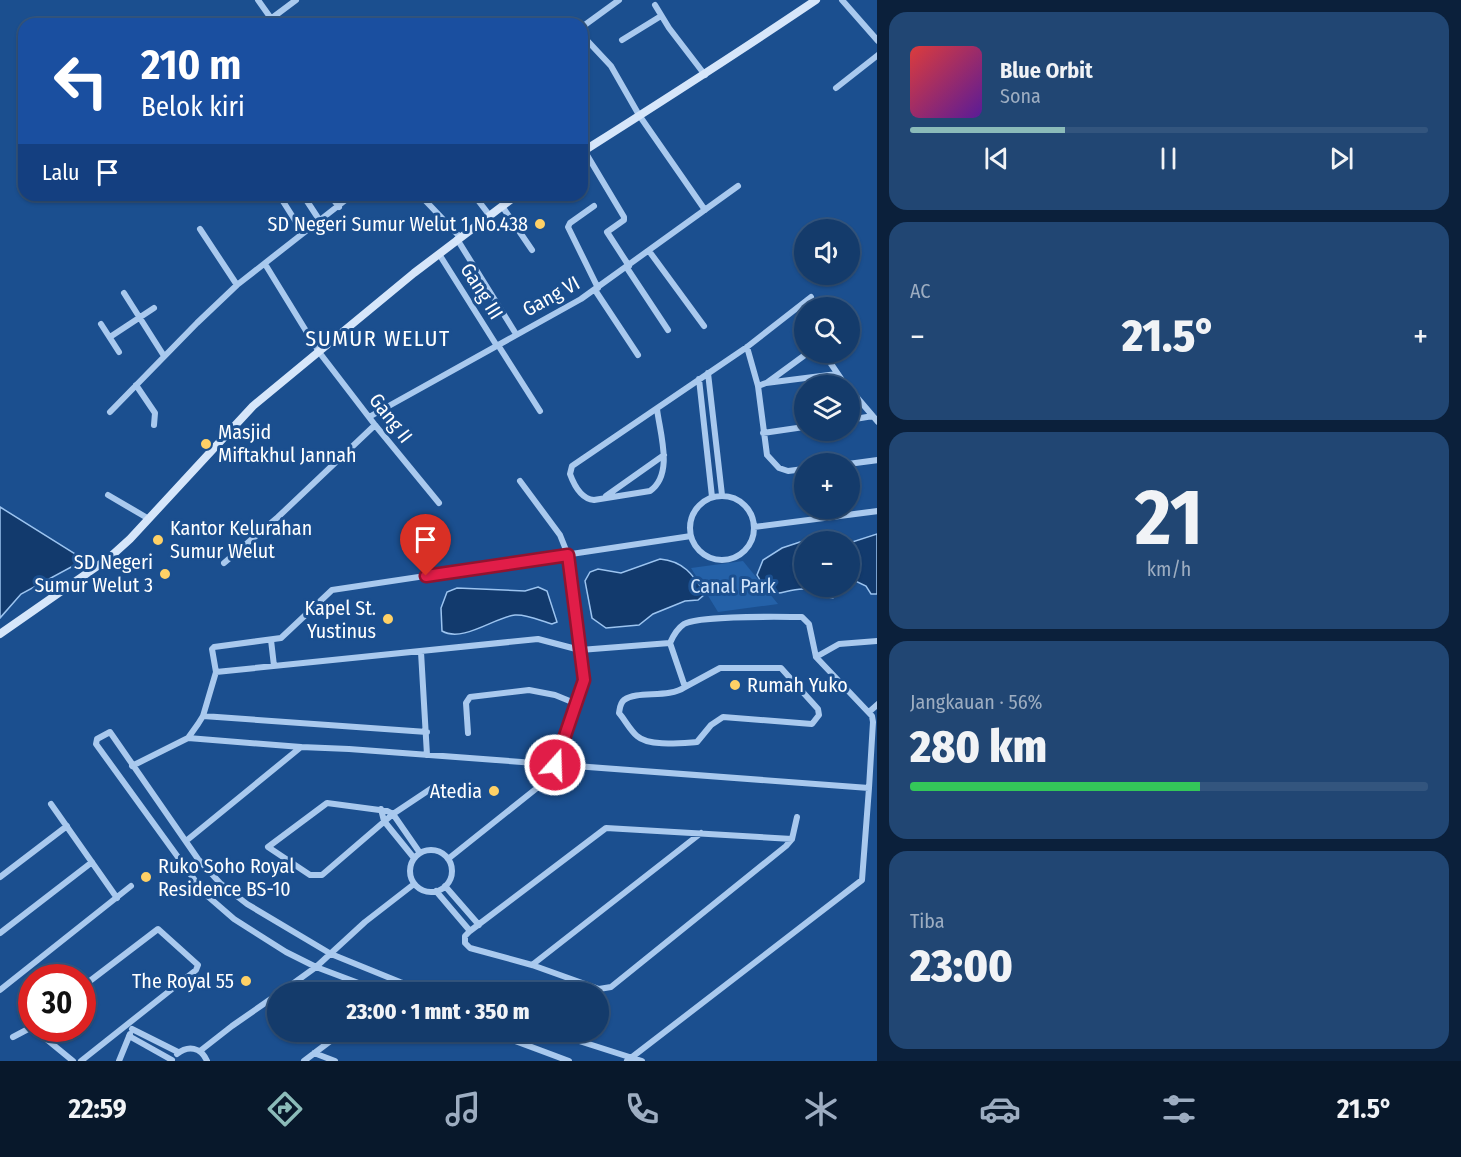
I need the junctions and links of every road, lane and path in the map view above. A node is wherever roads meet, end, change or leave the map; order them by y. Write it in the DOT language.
graph roads {
  1 [pos="258,0"];
  2 [pos="296,0"];
  3 [pos="619,0"];
  4 [pos="816,0"];
  5 [pos="842,0"];
  6 [pos="656,5"];
  7 [pos="661,16"];
  8 [pos="271,18"];
  9 [pos="276,18"];
  10 [pos="588,23"];
  11 [pos="877,39"];
  12 [pos="622,40"];
  13 [pos="588,41"];
  14 [pos="877,56"];
  15 [pos="705,75"];
  16 [pos="836,88"];
  17 [pos="639,115"];
  18 [pos="588,148"];
  19 [pos="588,159"];
  20 [pos="738,186"];
  21 [pos="283,201"];
  22 [pos="307,201"];
  23 [pos="334,201"];
  24 [pos="346,201"];
  25 [pos="425,201"];
  26 [pos="479,201"];
  27 [pos="509,201"];
  28 [pos="502,206"];
  29 [pos="594,206"];
  30 [pos="339,207"];
  31 [pos="705,210"];
  32 [pos="490,216"];
  33 [pos="320,221"];
  34 [pos="200,229"];
  35 [pos="303,233"];
  36 [pos="459,238"];
  37 [pos="532,250"];
  38 [pos="649,251"];
  39 [pos="439,254"];
  40 [pos="265,264"];
  41 [pos="628,267"];
  42 [pos="237,285"];
  43 [pos="597,289"];
  44 [pos="124,293"];
  45 [pos="154,308"];
  46 [pos="794,310"];
  47 [pos="138,318"];
  48 [pos="101,324"];
  49 [pos="704,326"];
  50 [pos="668,330"];
  51 [pos="516,334"];
  52 [pos="110,337"];
  53 [pos="498,346"];
  54 [pos="747,347"];
  55 [pos="119,352"];
  56 [pos="319,352"];
  57 [pos="638,355"];
  58 [pos="164,356"];
  59 [pos="794,363"];
  60 [pos="830,363"];
  61 [pos="708,373"];
  62 [pos="837,374"];
  63 [pos="699,380"];
  64 [pos="766,384"];
  65 [pos="136,385"];
  66 [pos="758,387"];
  67 [pos="860,401"];
  68 [pos="657,409"];
  69 [pos="540,411"];
  70 [pos="110,412"];
  71 [pos="369,417"];
  72 [pos="875,419"];
  73 [pos="860,420"];
  74 [pos="153,425"];
  75 [pos="375,425"];
  76 [pos="794,428"];
  77 [pos="763,433"];
  78 [pos="664,455"];
  79 [pos="877,460"];
  80 [pos="860,462"];
  81 [pos="794,470"];
  82 [pos="520,481"];
  83 [pos="108,495"];
  84 [pos="722,495"];
  85 [pos="712,497"];
  86 [pos="603,498"];
  87 [pos="439,503"];
  88 [pos="877,511"];
  89 [pos="149,519"];
  90 [pos="754,527"];
  91 [pos="690,536"];
  92 [pos="568,555"];
  93 [pos="224,562"];
  94 [pos="0,634"];
  95 [pos="271,640"];
  96 [pos="877,641"];
  97 [pos="670,643"];
  98 [pos="580,650"];
  99 [pos="421,652"];
  100 [pos="816,657"];
  101 [pos="274,666"];
  102 [pos="216,672"];
  103 [pos="685,687"];
  104 [pos="577,704"];
  105 [pos="877,705"];
  106 [pos="869,712"];
  107 [pos="203,716"];
  108 [pos="427,732"];
  109 [pos="468,732"];
  110 [pos="188,738"];
  111 [pos="301,747"];
  112 [pos="427,755"];
  113 [pos="555,765"];
  114 [pos="132,766"];
  115 [pos="432,788"];
  116 [pos="869,788"];
  117 [pos="51,804"];
  118 [pos="381,809"];
  119 [pos="393,814"];
  120 [pos="797,817"];
  121 [pos="384,821"];
  122 [pos="66,826"];
  123 [pos="701,833"];
  124 [pos="792,839"];
  125 [pos="186,841"];
  126 [pos="420,853"];
  127 [pos="414,858"];
  128 [pos="448,859"];
  129 [pos="92,862"];
  130 [pos="0,878"];
  131 [pos="414,884"];
  132 [pos="131,886"];
  133 [pos="445,886"];
  134 [pos="436,891"];
  135 [pos="117,898"];
  136 [pos="479,924"];
  137 [pos="470,930"];
  138 [pos="0,933"];
  139 [pos="331,954"];
  140 [pos="532,965"];
  141 [pos="316,967"];
  142 [pos="96,976"];
  143 [pos="295,982"];
  144 [pos="356,982"];
  145 [pos="400,982"];
  146 [pos="0,990"];
  147 [pos="267,1002"];
  148 [pos="136,1017"];
  149 [pos="132,1029"];
  150 [pos="18,1035"];
  151 [pos="129,1036"];
  152 [pos="13,1037"];
  153 [pos="50,1042"];
  154 [pos="329,1042"];
  155 [pos="517,1042"];
  156 [pos="579,1042"];
  157 [pos="200,1051"];
  158 [pos="178,1052"];
  159 [pos="315,1053"];
  160 [pos="172,1060"];
  161 [pos="629,1060"];
  162 [pos="73,1061"];
  163 [pos="81,1061"];
  164 [pos="119,1061"];
  165 [pos="207,1061"];
  166 [pos="304,1061"];
  167 [pos="335,1061"];
  168 [pos="569,1061"];
  169 [pos="642,1061"];
  1 -- 8 [label="street"];
  2 -- 9 [label="street"];
  3 -- 10 [label="street"];
  4 -- 15 [label="street"];
  5 -- 11 [label="street"];
  6 -- 7 [label="street"];
  7 -- 12 [label="street"];
  7 -- 15 [label="street"];
  13 -- 17 [label="street"];
  14 -- 16 [label="street"];
  15 -- 17 [label="street"];
  17 -- 18 [label="street"];
  17 -- 31 [label="street"];
  19 -- 41 [label="street"];
  20 -- 31 [label="street, Gang VI"];
  21 -- 35 [label="street"];
  22 -- 33 [label="street"];
  23 -- 30 [label="street"];
  24 -- 30 [label="street"];
  25 -- 36 [label="street"];
  26 -- 32 [label="street"];
  27 -- 28 [label="street"];
  28 -- 32 [label="street"];
  28 -- 37 [label="street"];
  29 -- 43 [label="street"];
  30 -- 33 [label="street"];
  31 -- 38 [label="street, Gang VI"];
  32 -- 36 [label="street"];
  33 -- 35 [label="street"];
  34 -- 42 [label="street"];
  35 -- 40 [label="street"];
  36 -- 39 [label="street"];
  36 -- 51 [label="street"];
  38 -- 41 [label="street, Gang VI"];
  38 -- 49 [label="street"];
  39 -- 53 [label="street, Gang III"];
  39 -- 56 [label="street"];
  40 -- 42 [label="street"];
  40 -- 56 [label="street, Gang II"];
  41 -- 43 [label="street, Gang VI"];
  41 -- 50 [label="street"];
  42 -- 58 [label="street"];
  43 -- 51 [label="street, Gang VI"];
  43 -- 57 [label="street"];
  44 -- 47 [label="street"];
  45 -- 47 [label="street"];
  46 -- 54 [label="street"];
  47 -- 52 [label="street"];
  47 -- 58 [label="street"];
  48 -- 52 [label="street"];
  51 -- 53 [label="street, Gang VI"];
  52 -- 55 [label="street"];
  53 -- 69 [label="street, Gang III"];
  53 -- 71 [label="street, Gang VI"];
  54 -- 61 [label="street"];
  54 -- 66 [label="street"];
  56 -- 71 [label="street, Gang II"];
  56 -- 89 [label="street"];
  58 -- 65 [label="street"];
  59 -- 64 [label="street"];
  60 -- 62 [label="street"];
  61 -- 63 [label="street"];
  61 -- 84 [label="street"];
  62 -- 64 [label="street"];
  63 -- 68 [label="street"];
  63 -- 85 [label="street"];
  64 -- 66 [label="street"];
  65 -- 70 [label="street"];
  65 -- 74 [label="street"];
  66 -- 77 [label="street"];
  67 -- 72 [label="street"];
  68 -- 78 [label="street"];
  68 -- 86 [label="street"];
  71 -- 75 [label="street, Gang II"];
  72 -- 73 [label="street"];
  75 -- 87 [label="street, Gang II"];
  75 -- 93 [label="street"];
  76 -- 77 [label="street"];
  77 -- 81 [label="street"];
  78 -- 86 [label="street"];
  78 -- 86 [label="street"];
  79 -- 80 [label="street"];
  82 -- 92 [label="street"];
  83 -- 89 [label="street"];
  84 -- 85 [label="street"];
  84 -- 90 [label="street"];
  85 -- 91 [label="street"];
  88 -- 90 [label="street"];
  89 -- 94 [label="street"];
  90 -- 91 [label="street"];
  91 -- 92 [label="street"];
  92 -- 95 [label="street"];
  92 -- 98 [label="street"];
  95 -- 101 [label="street"];
  95 -- 102 [label="street"];
  96 -- 100 [label="street"];
  97 -- 98 [label="street"];
  97 -- 100 [label="street"];
  97 -- 103 [label="street"];
  98 -- 99 [label="street"];
  98 -- 104 [label="street"];
  99 -- 101 [label="street"];
  99 -- 108 [label="street"];
  100 -- 106 [label="street"];
  101 -- 102 [label="street"];
  102 -- 107 [label="street"];
  103 -- 103 [label="street"];
  104 -- 109 [label="street"];
  104 -- 113 [label="street"];
  105 -- 106 [label="street"];
  106 -- 116 [label="street"];
  107 -- 108 [label="street"];
  107 -- 110 [label="street"];
  108 -- 112 [label="street"];
  110 -- 111 [label="street"];
  110 -- 114 [label="street"];
  111 -- 112 [label="street"];
  111 -- 125 [label="street"];
  112 -- 113 [label="street"];
  113 -- 116 [label="street"];
  113 -- 128 [label="street"];
  114 -- 125 [label="street"];
  114 -- 141 [label="street"];
  115 -- 119 [label="street"];
  116 -- 161 [label="street"];
  117 -- 122 [label="street"];
  118 -- 119 [label="street"];
  118 -- 121 [label="street"];
  118 -- 121 [label="street"];
  119 -- 121 [label="street"];
  119 -- 126 [label="street"];
  120 -- 124 [label="street"];
  121 -- 127 [label="street"];
  122 -- 129 [label="street"];
  122 -- 130 [label="street"];
  123 -- 124 [label="street"];
  123 -- 136 [label="street"];
  123 -- 140 [label="street"];
  124 -- 140 [label="street"];
  125 -- 139 [label="street"];
  126 -- 127 [label="street"];
  126 -- 128 [label="street"];
  127 -- 131 [label="street"];
  128 -- 133 [label="street"];
  129 -- 135 [label="street"];
  129 -- 138 [label="street"];
  131 -- 134 [label="street"];
  131 -- 139 [label="street"];
  132 -- 135 [label="street"];
  133 -- 134 [label="street"];
  133 -- 136 [label="street"];
  134 -- 137 [label="street"];
  135 -- 146 [label="street"];
  136 -- 137 [label="street"];
  137 -- 140 [label="street"];
  139 -- 141 [label="street"];
  139 -- 145 [label="street"];
  141 -- 143 [label="street"];
  141 -- 144 [label="street"];
  142 -- 148 [label="street"];
  147 -- 157 [label="street"];
  148 -- 149 [label="street"];
  148 -- 163 [label="street"];
  149 -- 151 [label="street"];
  149 -- 158 [label="street"];
  150 -- 152 [label="street"];
  151 -- 160 [label="street"];
  151 -- 164 [label="street"];
  153 -- 162 [label="street"];
  154 -- 159 [label="street"];
  155 -- 168 [label="street"];
  156 -- 161 [label="street"];
  157 -- 158 [label="street"];
  157 -- 165 [label="street"];
  158 -- 160 [label="street"];
  159 -- 166 [label="street"];
  159 -- 167 [label="street"];
  161 -- 169 [label="street"];
}
